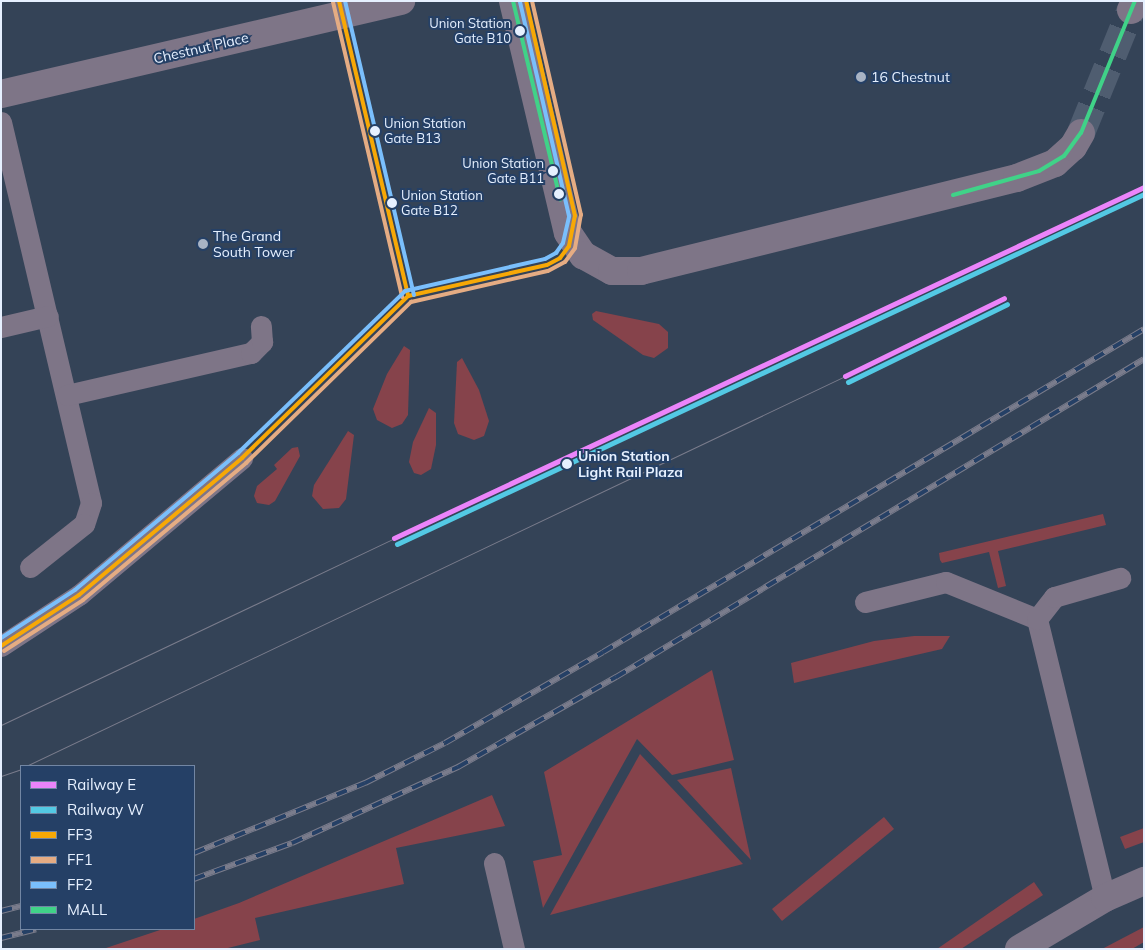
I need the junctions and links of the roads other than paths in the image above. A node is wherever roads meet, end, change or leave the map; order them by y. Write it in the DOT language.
graph roads {
  1 [pos="401,1"];
  2 [pos="513,1"];
  3 [pos="1,94"];
  4 [pos="1,122"];
  5 [pos="1081,133"];
  6 [pos="48,316"];
  7 [pos="261,326"];
  8 [pos="1,327"];
  9 [pos="67,395"];
  10 [pos="242,458"];
  11 [pos="30,567"];
  12 [pos="1120,578"];
  13 [pos="865,602"];
  14 [pos="1037,619"];
  15 [pos="1,646"];
  16 [pos="494,863"];
  17 [pos="1144,881"];
  18 [pos="1105,898"];
  19 [pos="514,949"];
  20 [pos="1019,949"];
  1 -- 3 [label="street, Chestnut Place"];
  2 -- 5 [label="street"];
  4 -- 6 [label="lane"];
  6 -- 8 [label="lane"];
  6 -- 9 [label="lane"];
  7 -- 9 [label="lane"];
  9 -- 11 [label="lane"];
  10 -- 15 [label="lane"];
  12 -- 14 [label="lane"];
  13 -- 14 [label="lane"];
  14 -- 18 [label="lane"];
  16 -- 19 [label="lane"];
  17 -- 18 [label="street"];
  18 -- 20 [label="street"];
}
